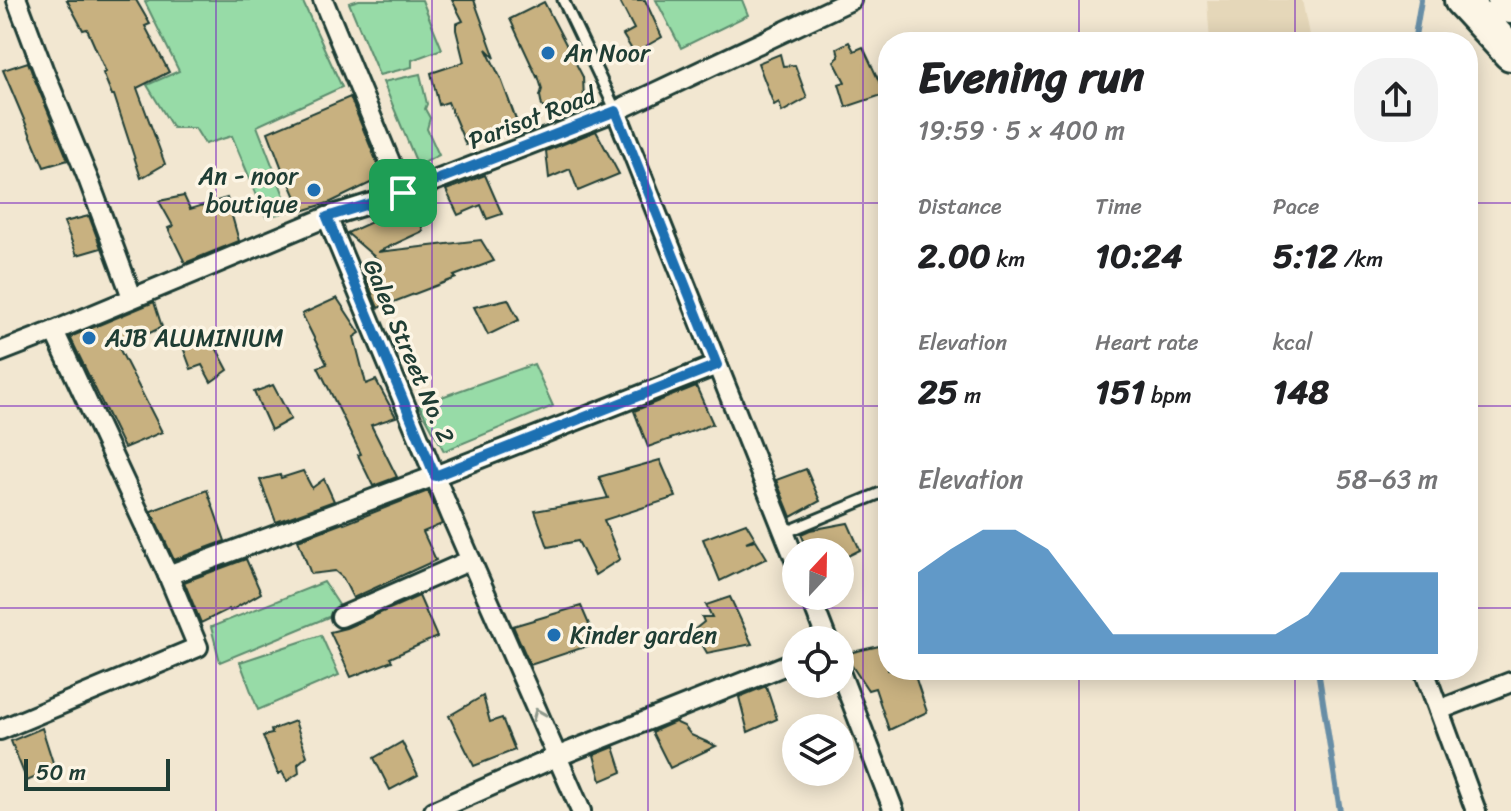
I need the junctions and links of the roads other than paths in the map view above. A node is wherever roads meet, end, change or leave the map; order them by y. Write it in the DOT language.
graph roads {
  1 [pos="17,0"];
  2 [pos="323,0"];
  3 [pos="563,0"];
  4 [pos="851,0"];
  5 [pos="1462,0"];
  6 [pos="1505,0"];
  7 [pos="1511,6"];
  8 [pos="1511,53"];
  9 [pos="616,111"];
  10 [pos="403,193"];
  11 [pos="327,217"];
  12 [pos="132,297"];
  13 [pos="54,331"];
  14 [pos="0,352"];
  15 [pos="717,365"];
  16 [pos="435,476"];
  17 [pos="878,494"];
  18 [pos="784,533"];
  19 [pos="786,538"];
  20 [pos="471,560"];
  21 [pos="168,575"];
  22 [pos="341,617"];
  23 [pos="782,667"];
  24 [pos="1428,680"];
  25 [pos="1511,682"];
  26 [pos="850,698"];
  27 [pos="1439,710"];
  28 [pos="0,730"];
  29 [pos="556,757"];
  30 [pos="434,811"];
  31 [pos="581,811"];
  32 [pos="894,811"];
  33 [pos="1476,811"];
  1 -- 12 [label="street"];
  2 -- 10 [label="street"];
  3 -- 9 [label="lane"];
  4 -- 9 [label="street, Parisot Road"];
  5 -- 8 [label="highway"];
  6 -- 7 [label="highway"];
  9 -- 10 [label="street, Parisot Road"];
  9 -- 15 [label="street"];
  10 -- 11 [label="street, Parisot Road"];
  11 -- 12 [label="street, Parisot Road"];
  11 -- 16 [label="street, Galea Street No. 2"];
  12 -- 13 [label="street, Parisot Road"];
  13 -- 14 [label="street, Parisot Road"];
  13 -- 21 [label="street"];
  15 -- 16 [label="street"];
  15 -- 18 [label="street"];
  16 -- 20 [label="street, Galea Street No. 2"];
  16 -- 21 [label="street"];
  17 -- 18 [label="lane"];
  18 -- 19 [label="street"];
  20 -- 22 [label="street"];
  29 -- 20 [label="street, Galea Street No. 2, one-way"];
  21 -- 28 [label="street"];
  23 -- 29 [label="street"];
  24 -- 27 [label="street"];
  25 -- 27 [label="street"];
  26 -- 32 [label="street"];
  27 -- 33 [label="street"];
  29 -- 30 [label="street"];
  29 -- 31 [label="street, Galea Street No. 2"];
}
